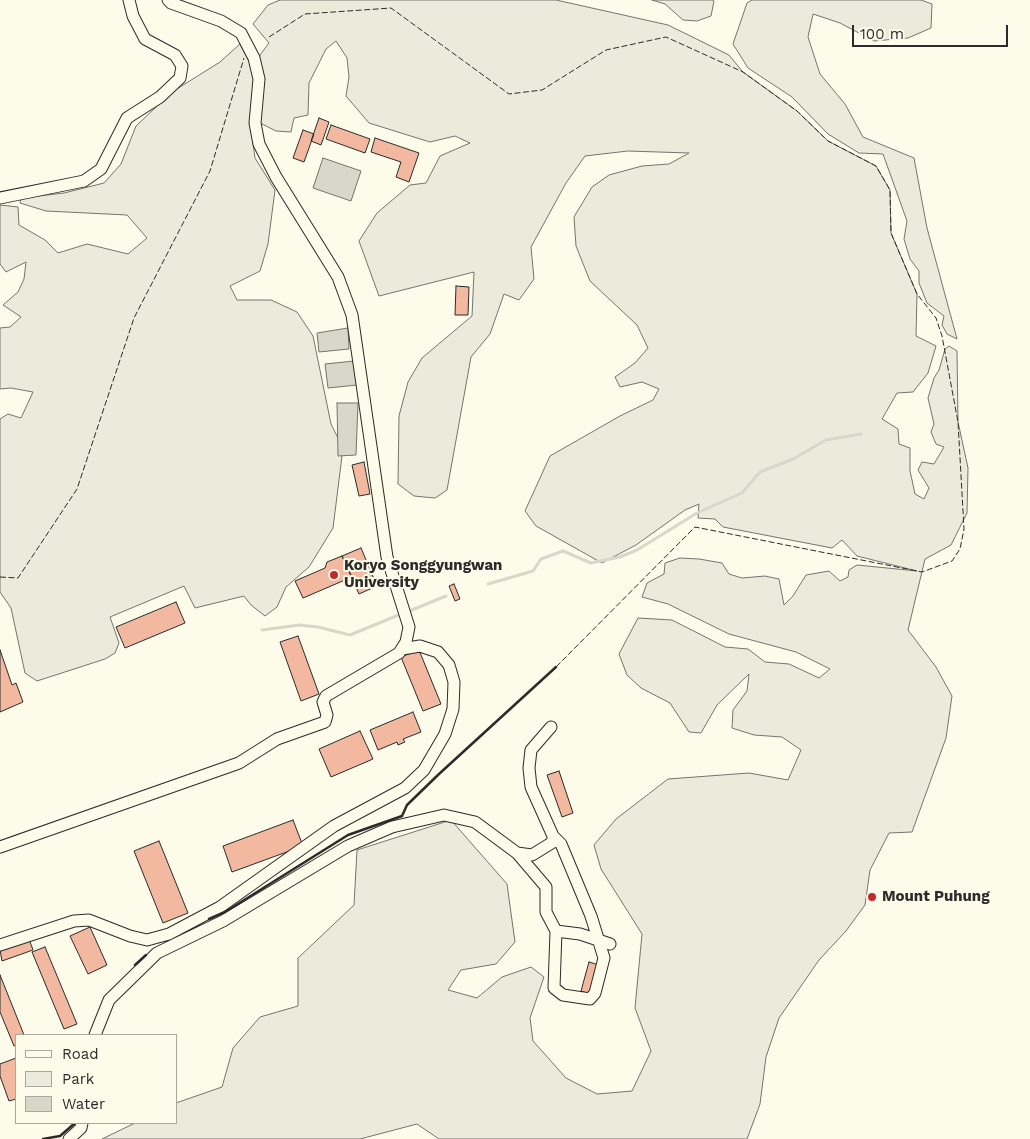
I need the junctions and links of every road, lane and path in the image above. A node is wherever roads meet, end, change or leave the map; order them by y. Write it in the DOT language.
graph roads {
  1 [pos="129,0"];
  2 [pos="168,0"];
  3 [pos="0,198"];
  4 [pos="402,648"];
  5 [pos="551,727"];
  6 [pos="553,836"];
  7 [pos="0,847"];
  8 [pos="517,853"];
  9 [pos="556,931"];
  10 [pos="597,940"];
  11 [pos="610,944"];
  12 [pos="0,945"];
  13 [pos="95,1034"];
  14 [pos="82,1124"];
  15 [pos="69,1139"];
  1 -- 3 [label="lane"];
  2 -- 4 [label="lane"];
  4 -- 7 [label="lane"];
  4 -- 12 [label="lane"];
  5 -- 6 [label="lane"];
  6 -- 8 [label="lane"];
  6 -- 10 [label="lane"];
  8 -- 9 [label="lane"];
  8 -- 13 [label="lane"];
  9 -- 10 [label="lane"];
  9 -- 10 [label="lane"];
  10 -- 11 [label="lane"];
  14 -- 15 [label="lane"];
}
